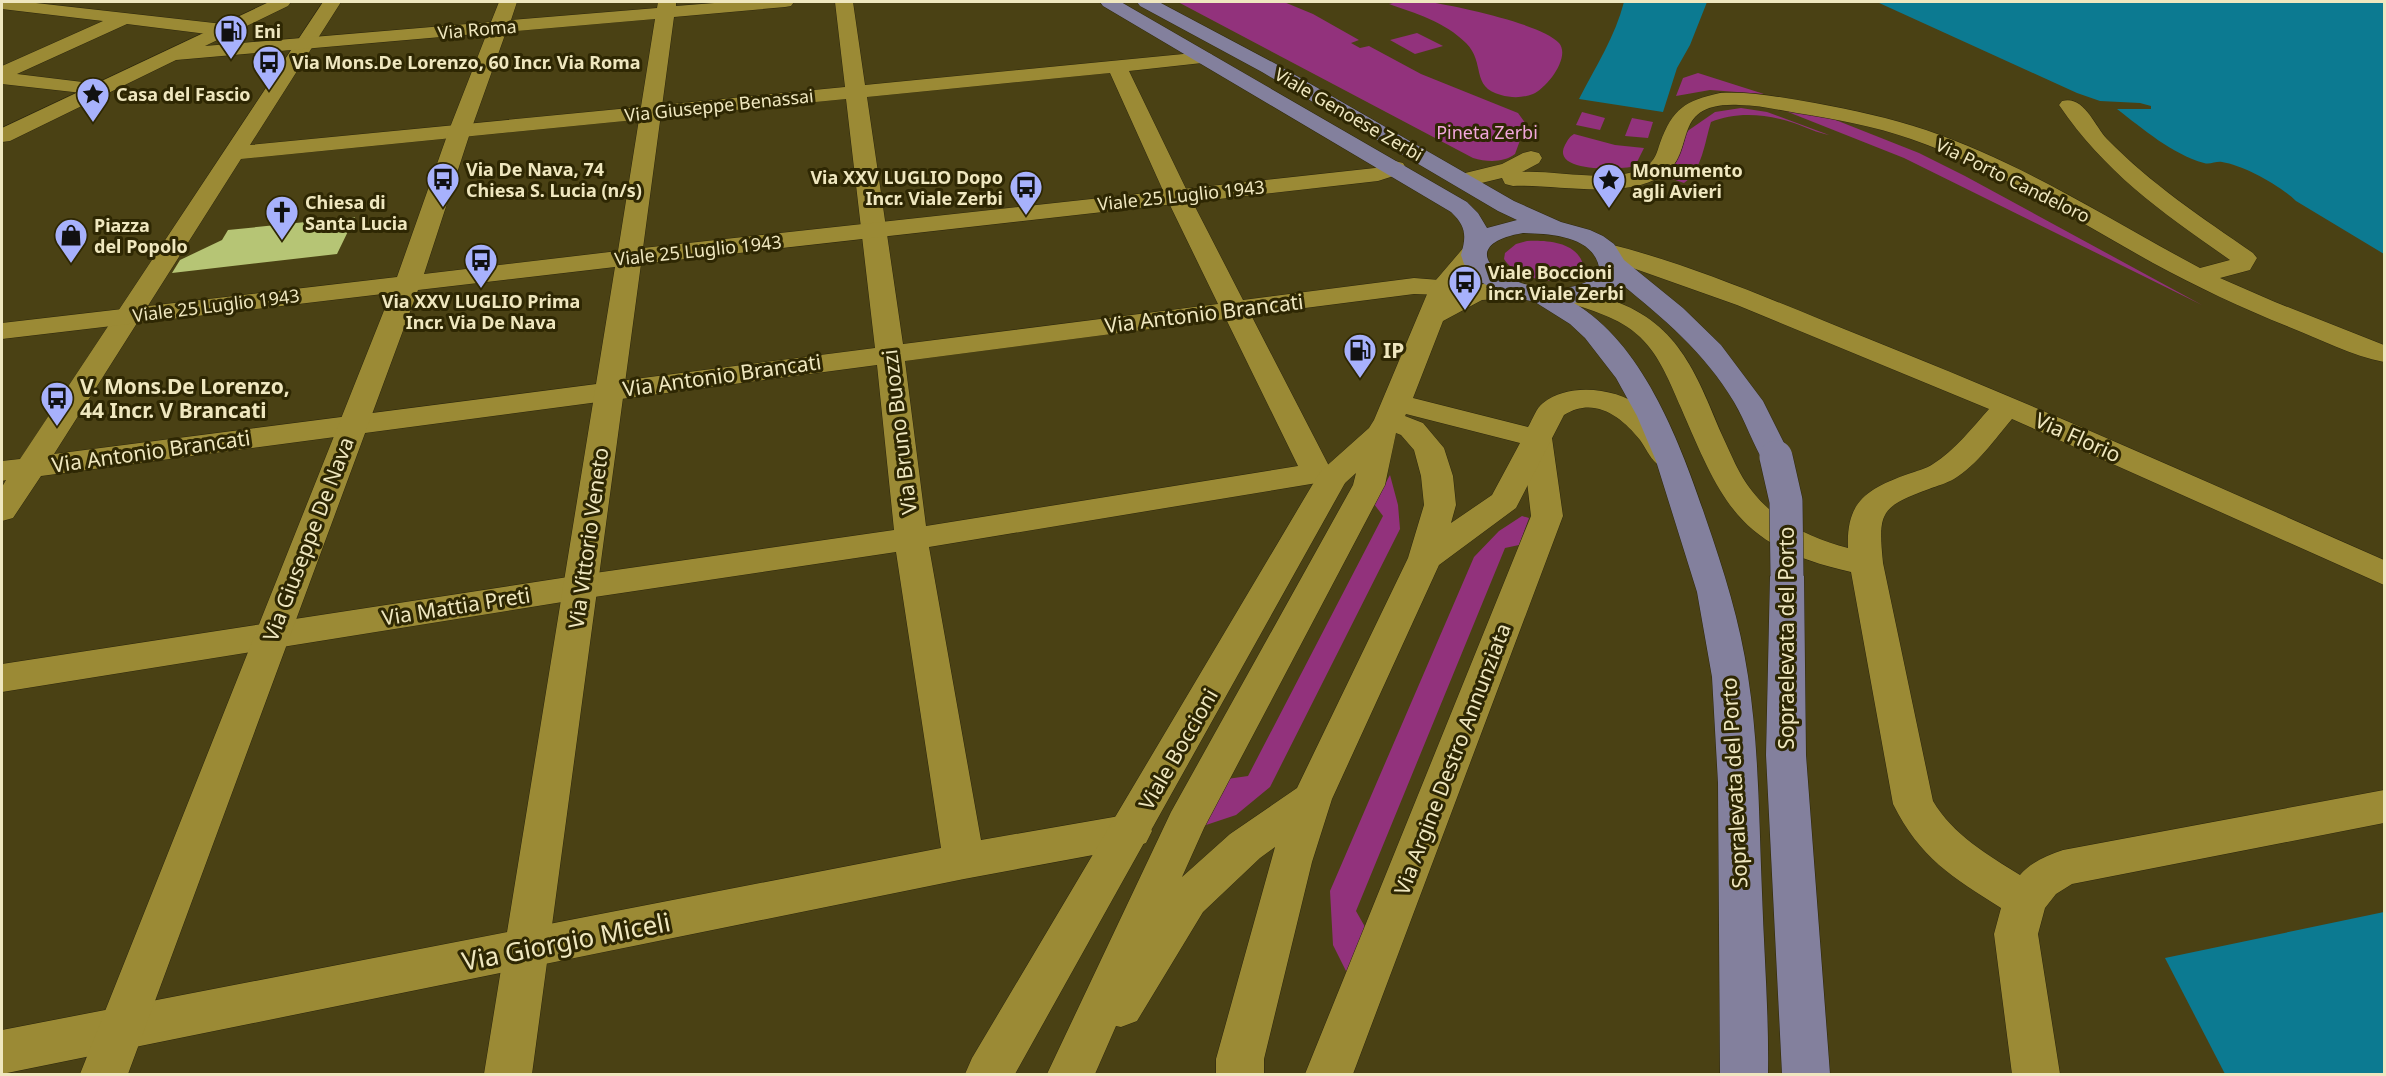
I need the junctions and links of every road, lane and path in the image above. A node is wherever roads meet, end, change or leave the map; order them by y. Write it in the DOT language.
graph roads {
  1 [pos="282,2"];
  2 [pos="332,2"];
  3 [pos="785,2"];
  4 [pos="844,2"];
  5 [pos="1109,2"];
  6 [pos="1146,2"];
  7 [pos="2,4"];
  8 [pos="155,6"];
  9 [pos="667,7"];
  10 [pos="503,14"];
  11 [pos="126,18"];
  12 [pos="223,30"];
  13 [pos="306,44"];
  14 [pos="170,55"];
  15 [pos="1204,58"];
  16 [pos="1117,66"];
  17 [pos="2,75"];
  18 [pos="100,89"];
  19 [pos="856,92"];
  20 [pos="2069,105"];
  21 [pos="651,112"];
  22 [pos="460,130"];
  23 [pos="2,136"];
  24 [pos="235,153"];
  25 [pos="1395,168"];
  26 [pos="1513,179"];
  27 [pos="1471,184"];
  28 [pos="1177,195"];
  29 [pos="1552,227"];
  30 [pos="873,230"];
  31 [pos="1476,246"];
  32 [pos="630,257"];
  33 [pos="1610,257"];
  34 [pos="2197,276"];
  35 [pos="408,283"];
  36 [pos="1443,287"];
  37 [pos="1545,294"];
  38 [pos="1233,309"];
  39 [pos="129,315"];
  40 [pos="1431,317"];
  41 [pos="2,331"];
  42 [pos="890,353"];
  43 [pos="2385,354"];
  44 [pos="610,390"];
  45 [pos="2008,406"];
  46 [pos="1389,419"];
  47 [pos="352,424"];
  48 [pos="1537,438"];
  49 [pos="1671,461"];
  50 [pos="31,467"];
  51 [pos="2,471"];
  52 [pos="1325,475"];
  53 [pos="2,511"];
  54 [pos="911,539"];
  55 [pos="1425,558"];
  56 [pos="1866,563"];
  57 [pos="2380,567"];
  58 [pos="581,587"];
  59 [pos="272,634"];
  60 [pos="2,678"];
  61 [pos="1312,799"];
  62 [pos="2385,807"];
  63 [pos="1131,831"];
  64 [pos="964,861"];
  65 [pos="2025,900"];
  66 [pos="527,948"];
  67 [pos="120,1031"];
  68 [pos="2,1053"];
  69 [pos="104,1074"];
  70 [pos="508,1074"];
  71 [pos="989,1074"];
  72 [pos="1071,1074"];
  73 [pos="1078,1074"];
  74 [pos="1240,1074"];
  75 [pos="1329,1074"];
  76 [pos="1744,1074"];
  77 [pos="1806,1074"];
  78 [pos="2036,1074"];
  1 -- 12 [label="street"];
  2 -- 13 [label="street"];
  3 -- 9 [label="street, Via Roma"];
  4 -- 19 [label="street, Via Bruno Buozzi"];
  5 -- 15 [label="main road, Viale Genoese Zerbi"];
  6 -- 27 [label="main road, Viale Genoese Zerbi"];
  7 -- 11 [label="street"];
  8 -- 11 [label="street"];
  9 -- 10 [label="street, Via Roma"];
  9 -- 21 [label="street, Via Vittorio Veneto"];
  10 -- 13 [label="street, Via Roma"];
  10 -- 22 [label="street, Via Giuseppe De Nava"];
  11 -- 12 [label="street"];
  11 -- 17 [label="street"];
  12 -- 14 [label="street"];
  13 -- 14 [label="street, Via Roma"];
  13 -- 24 [label="street"];
  14 -- 18 [label="street"];
  15 -- 16 [label="street, Via Giuseppe Benassai"];
  15 -- 25 [label="main road, Viale Genoese Zerbi"];
  16 -- 19 [label="street, Via Giuseppe Benassai"];
  16 -- 28 [label="street"];
  17 -- 18 [label="street"];
  18 -- 23 [label="street"];
  19 -- 21 [label="street, Via Giuseppe Benassai"];
  19 -- 30 [label="street, Via Bruno Buozzi"];
  20 -- 34 [label="street"];
  21 -- 22 [label="street, Via Giuseppe Benassai"];
  21 -- 32 [label="street, Via Vittorio Veneto"];
  22 -- 24 [label="street, Via Giuseppe Benassai"];
  22 -- 35 [label="street, Via Giuseppe De Nava"];
  24 -- 39 [label="street"];
  25 -- 28 [label="street, Viale 25 Luglio 1943"];
  25 -- 31 [label="main road, Viale Genoese Zerbi"];
  26 -- 27 [label="street"];
  26 -- 27 [label="street"];
  26 -- 34 [label="street, Via Porto Candeloro"];
  27 -- 29 [label="main road, Viale Genoese Zerbi"];
  28 -- 30 [label="street, Viale 25 Luglio 1943"];
  28 -- 38 [label="street"];
  29 -- 31 [label="main road, Viale Genoese Zerbi"];
  29 -- 33 [label="main road, Viale Genoese Zerbi"];
  30 -- 32 [label="street, Viale 25 Luglio 1943"];
  30 -- 42 [label="street, Via Bruno Buozzi"];
  31 -- 36 [label="street, Viale Boccioni"];
  31 -- 37 [label="main road, Viale Genoese Zerbi"];
  32 -- 35 [label="street, Viale 25 Luglio 1943"];
  32 -- 44 [label="street, Via Vittorio Veneto"];
  33 -- 37 [label="main road"];
  33 -- 45 [label="street, Via Florio"];
  33 -- 77 [label="main road, Sopraelevata del Porto, bridge"];
  34 -- 43 [label="street, Via Porto Candeloro"];
  35 -- 39 [label="street, Viale 25 Luglio 1943"];
  35 -- 47 [label="street, Via Giuseppe De Nava"];
  36 -- 38 [label="street, Via Antonio Brancati"];
  36 -- 40 [label="street, Viale Boccioni"];
  37 -- 40 [label="street"];
  37 -- 49 [label="main road, Sopralevata del Porto"];
  37 -- 56 [label="street"];
  38 -- 42 [label="street, Via Antonio Brancati"];
  38 -- 52 [label="street"];
  39 -- 41 [label="street, Viale 25 Luglio 1943"];
  39 -- 50 [label="street"];
  40 -- 46 [label="street, Viale Boccioni"];
  42 -- 44 [label="street, Via Antonio Brancati"];
  42 -- 54 [label="street, Via Bruno Buozzi"];
  44 -- 47 [label="street, Via Antonio Brancati"];
  44 -- 58 [label="street, Via Vittorio Veneto"];
  45 -- 56 [label="street"];
  45 -- 57 [label="street, Via Florio"];
  46 -- 48 [label="street"];
  46 -- 52 [label="street, Viale Boccioni"];
  46 -- 55 [label="street"];
  46 -- 72 [label="street, Viale Boccioni"];
  47 -- 50 [label="street, Via Antonio Brancati"];
  47 -- 59 [label="street, Via Giuseppe De Nava"];
  48 -- 49 [label="street"];
  48 -- 55 [label="street"];
  48 -- 75 [label="street, Via Argine Destro Annunziata"];
  49 -- 76 [label="main road, Sopralevata del Porto"];
  50 -- 51 [label="street, Via Antonio Brancati"];
  50 -- 53 [label="street"];
  52 -- 54 [label="street, Via Mattia Preti"];
  52 -- 63 [label="street, Viale Boccioni"];
  54 -- 58 [label="street, Via Mattia Preti"];
  54 -- 64 [label="street, Via Bruno Buozzi"];
  55 -- 61 [label="street"];
  56 -- 65 [label="street"];
  58 -- 59 [label="street, Via Mattia Preti"];
  58 -- 66 [label="street, Via Vittorio Veneto"];
  59 -- 60 [label="street, Via Mattia Preti"];
  59 -- 67 [label="street, Via Giuseppe De Nava"];
  61 -- 73 [label="street"];
  61 -- 74 [label="street"];
  62 -- 65 [label="street"];
  63 -- 64 [label="street, Via Giorgio Miceli"];
  63 -- 71 [label="street, Viale Boccioni"];
  64 -- 66 [label="street, Via Giorgio Miceli"];
  65 -- 78 [label="street"];
  66 -- 67 [label="street, Via Giorgio Miceli"];
  66 -- 70 [label="street, Via Vittorio Veneto"];
  67 -- 68 [label="street, Via Giorgio Miceli"];
  67 -- 69 [label="street, Via Giuseppe De Nava"];
}
